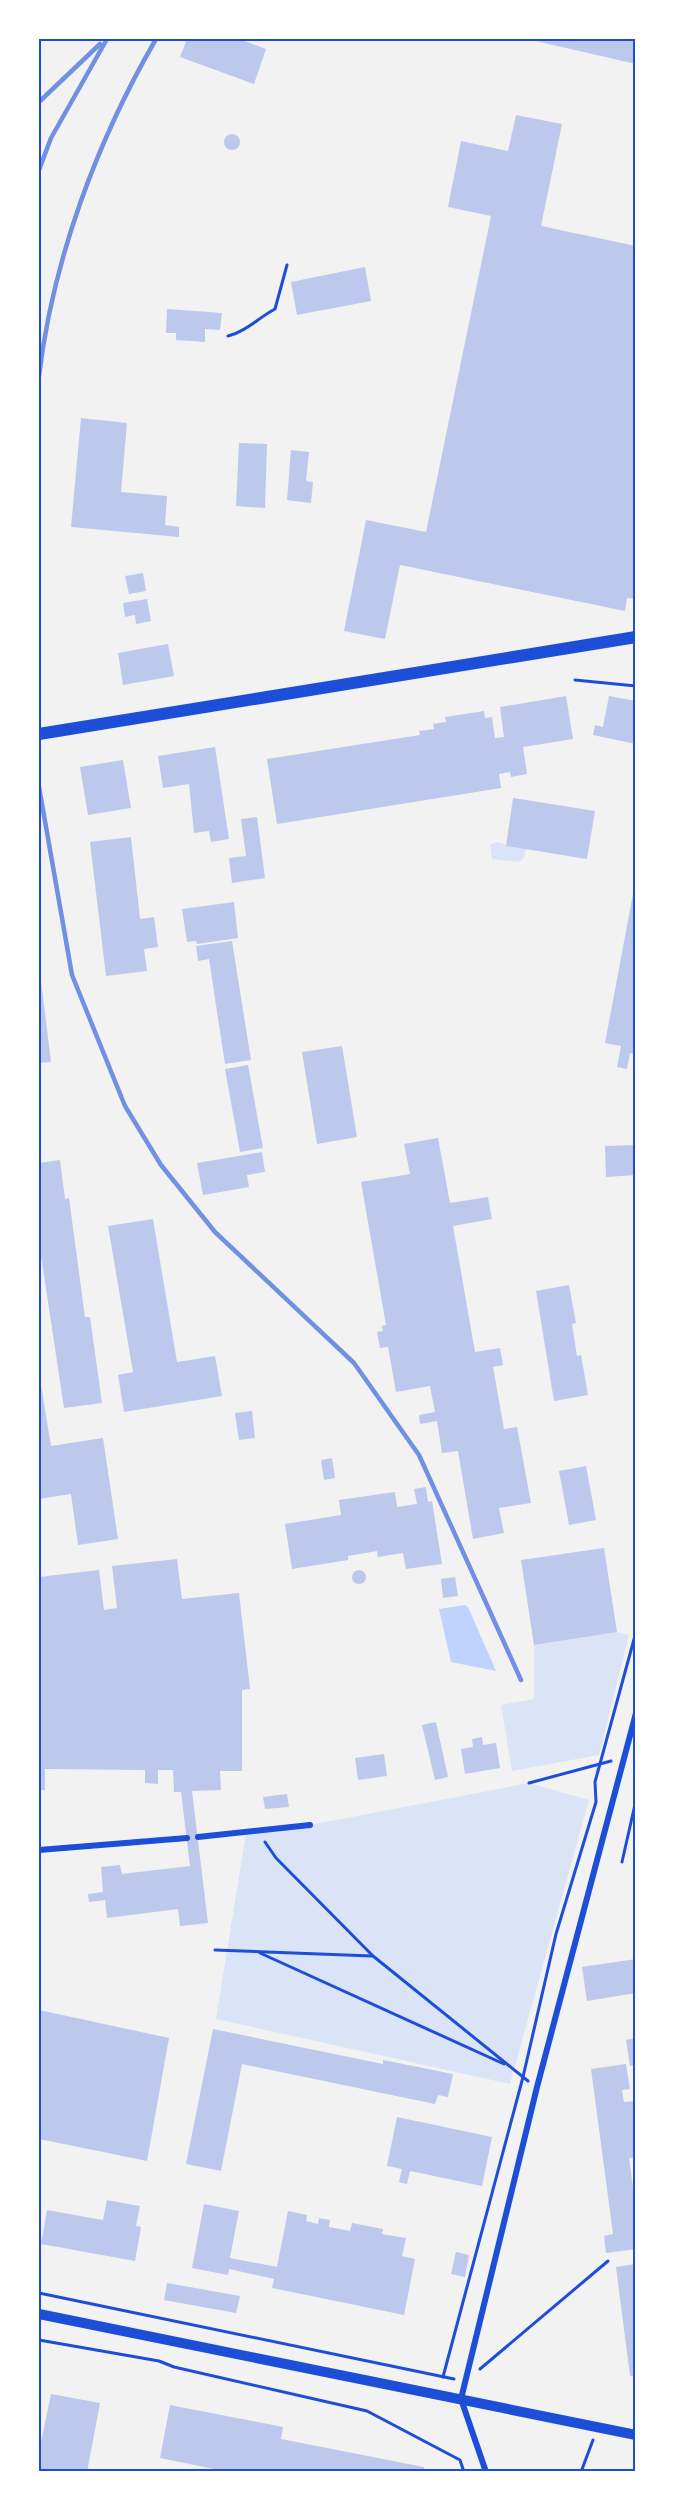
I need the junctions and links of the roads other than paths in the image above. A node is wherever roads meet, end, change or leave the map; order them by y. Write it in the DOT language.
graph roads {
  1 [pos="636,637"];
  2 [pos="39,734"];
  3 [pos="636,1713"];
  4 [pos="310,1825"];
  5 [pos="198,1837"];
  6 [pos="187,1838"];
  7 [pos="39,1850"];
  8 [pos="39,2314"];
  9 [pos="461,2399"];
  10 [pos="636,2435"];
  11 [pos="486,2472"];
  1 -- 2 [label="main road"];
  3 -- 9 [label="street"];
  4 -- 5 [label="street"];
  6 -- 7 [label="street"];
  8 -- 9 [label="main road"];
  9 -- 10 [label="main road"];
  9 -- 11 [label="street"];
}
